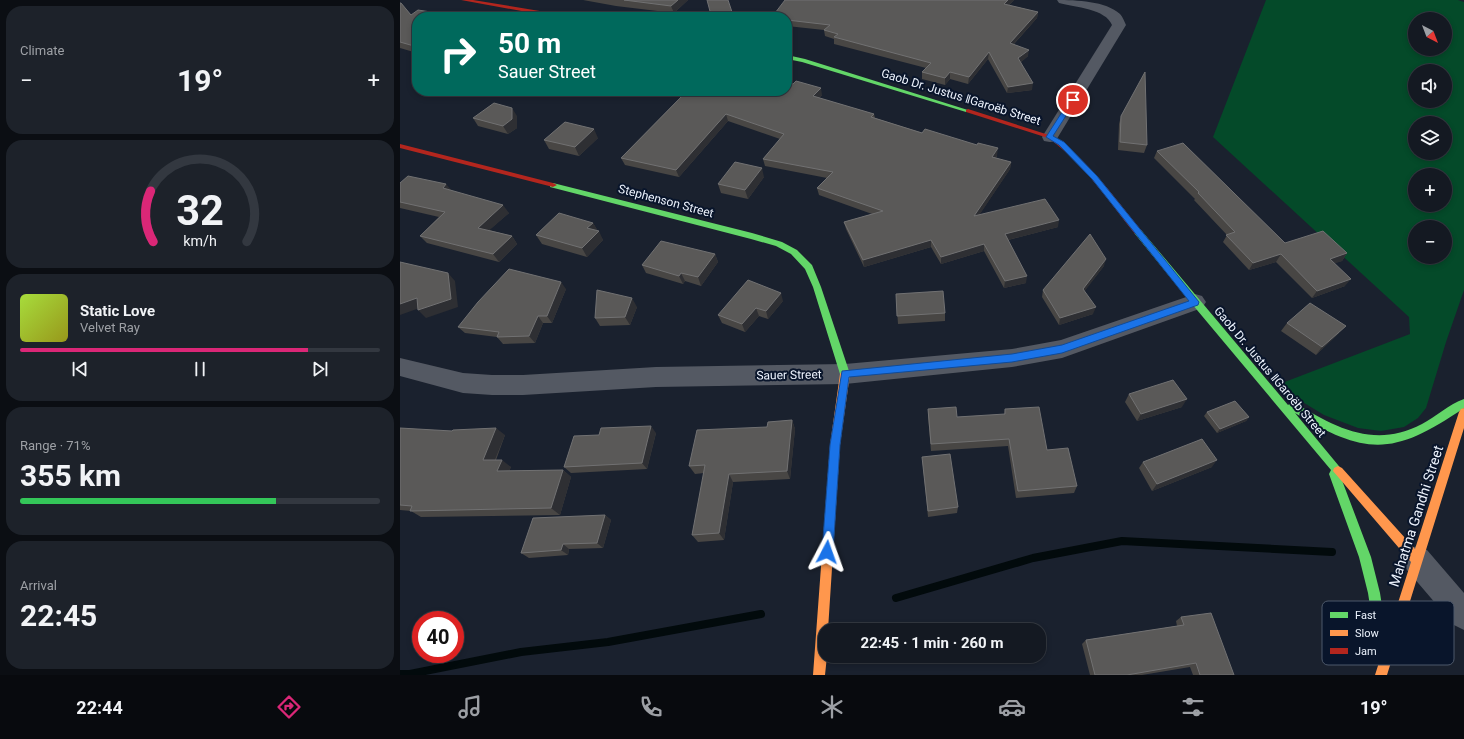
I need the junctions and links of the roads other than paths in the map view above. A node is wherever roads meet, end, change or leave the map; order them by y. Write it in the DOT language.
graph roads {
  1 [pos="464,0"];
  2 [pos="1064,0"];
  3 [pos="535,12"];
  4 [pos="792,58"];
  5 [pos="1050,137"];
  6 [pos="400,146"];
  7 [pos="1195,302"];
  8 [pos="400,367"];
  9 [pos="845,374"];
  10 [pos="1276,396"];
  11 [pos="1464,403"];
  12 [pos="1464,412"];
  13 [pos="1329,460"];
  14 [pos="1417,560"];
  15 [pos="1375,601"];
  16 [pos="1404,601"];
  17 [pos="1452,601"];
  18 [pos="1454,603"];
  19 [pos="1464,615"];
  20 [pos="1384,665"];
  21 [pos="819,675"];
  22 [pos="1381,675"];
  1 -- 3 [label="street"];
  2 -- 5 [label="street"];
  4 -- 5 [label="street, Gaob Dr. Justus ǁGaroëb Street"];
  5 -- 7 [label="street, Gaob Dr. Justus ǁGaroëb Street"];
  6 -- 9 [label="street, Stephenson Street"];
  7 -- 9 [label="street, Sauer Street"];
  7 -- 10 [label="street, Gaob Dr. Justus ǁGaroëb Street"];
  8 -- 9 [label="street, Sauer Street"];
  9 -- 21 [label="street"];
  10 -- 11 [label="street"];
  10 -- 13 [label="street, Gaob Dr. Justus ǁGaroëb Street"];
  12 -- 14 [label="street, Mahatma Gandhi Street"];
  13 -- 14 [label="street, Gaob Dr. Justus ǁGaroëb Street"];
  13 -- 15 [label="street"];
  14 -- 16 [label="street, Mahatma Gandhi Street"];
  14 -- 17 [label="street"];
  18 -- 19 [label="street"];
  20 -- 22 [label="street, Mahatma Gandhi Street"];
}
